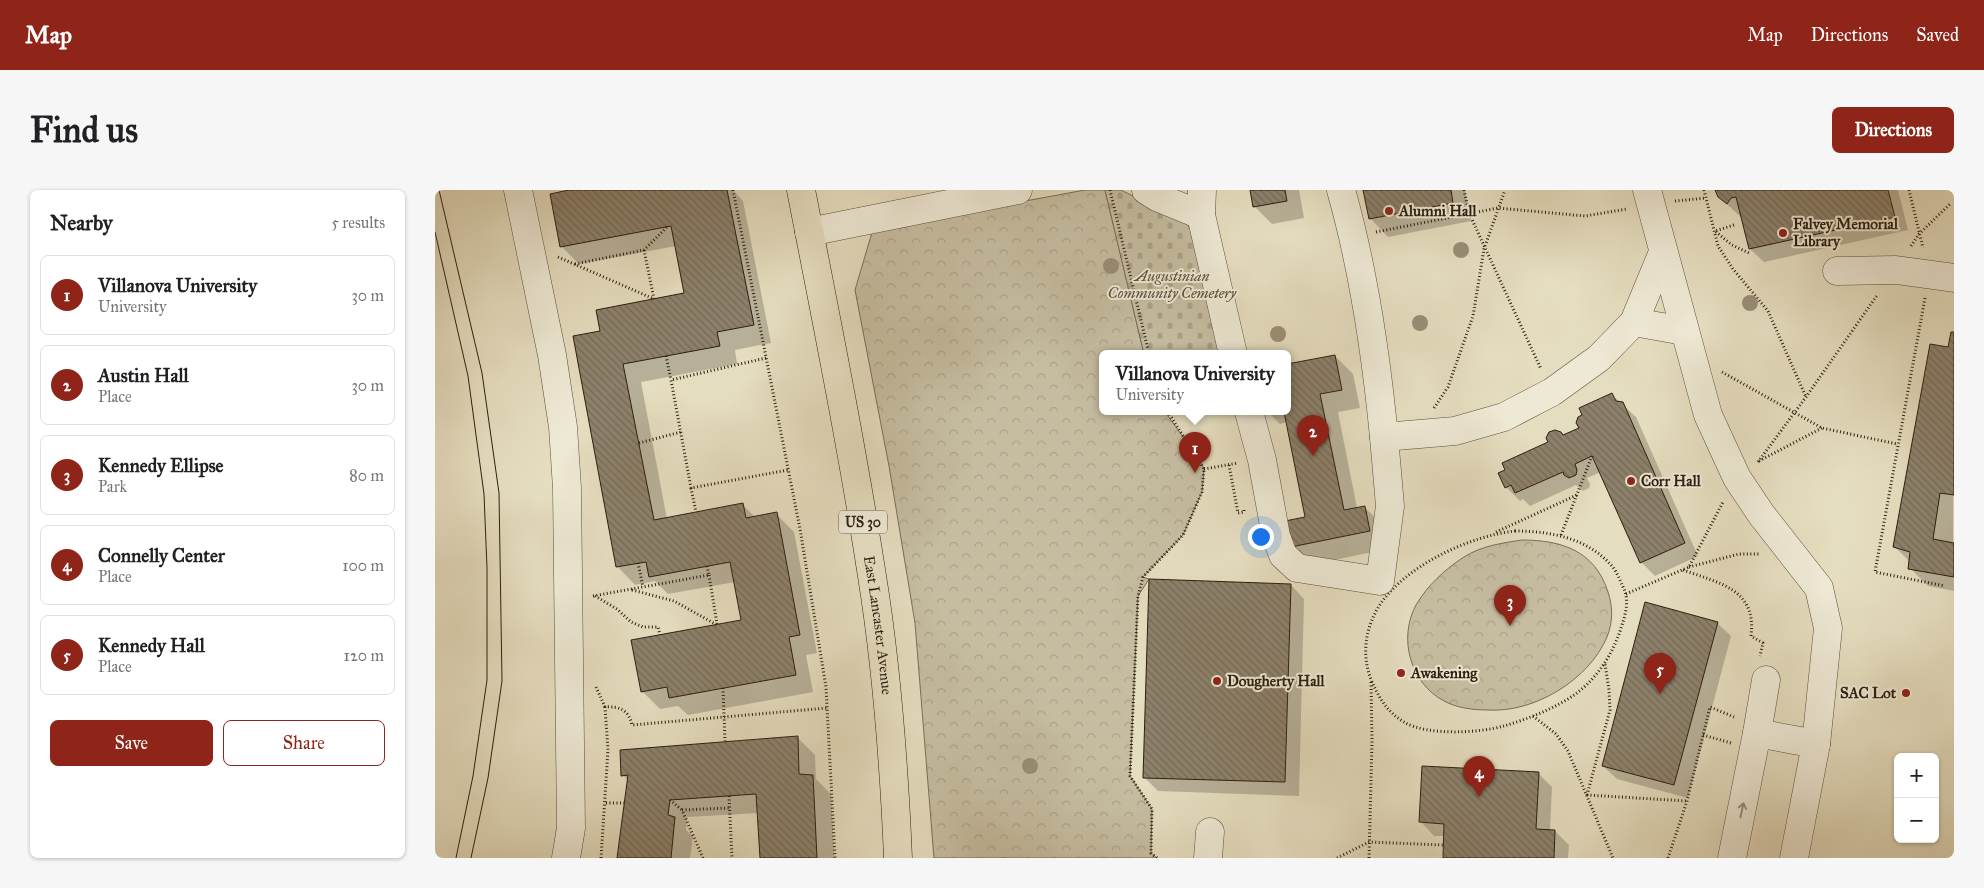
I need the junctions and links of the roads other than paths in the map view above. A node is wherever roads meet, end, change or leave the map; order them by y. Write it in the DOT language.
graph roads {
  1 [pos="518,190"];
  2 [pos="801,190"];
  3 [pos="1017,190"];
  4 [pos="1146,190"];
  5 [pos="1341,190"];
  6 [pos="1649,198"];
  7 [pos="1201,202"];
  8 [pos="809,232"];
  9 [pos="1663,252"];
  10 [pos="1837,271"];
  11 [pos="1942,276"];
  12 [pos="1634,322"];
  13 [pos="1687,343"];
  14 [pos="1232,350"];
  15 [pos="1250,415"];
  16 [pos="1384,437"];
  17 [pos="1763,669"];
  18 [pos="1744,734"];
  19 [pos="1816,744"];
  20 [pos="566,858"];
  21 [pos="898,858"];
  22 [pos="1732,858"];
  23 [pos="1794,858"];
  1 -- 20 [label="lane"];
  2 -- 8 [label="highway, East Lancaster Avenue / US 30"];
  3 -- 8 [label="lane"];
  4 -- 7 [label="lane"];
  5 -- 16 [label="lane"];
  6 -- 9 [label="lane"];
  7 -- 14 [label="lane"];
  8 -- 21 [label="highway, East Lancaster Avenue / US 30"];
  9 -- 12 [label="lane"];
  9 -- 13 [label="lane"];
  10 -- 11 [label="lane"];
  12 -- 13 [label="lane"];
  12 -- 16 [label="lane"];
  13 -- 19 [label="lane"];
  15 -- 16 [label="lane"];
  17 -- 18 [label="lane"];
  18 -- 19 [label="lane"];
  22 -- 18 [label="lane, one-way"];
  19 -- 23 [label="lane"];
}
